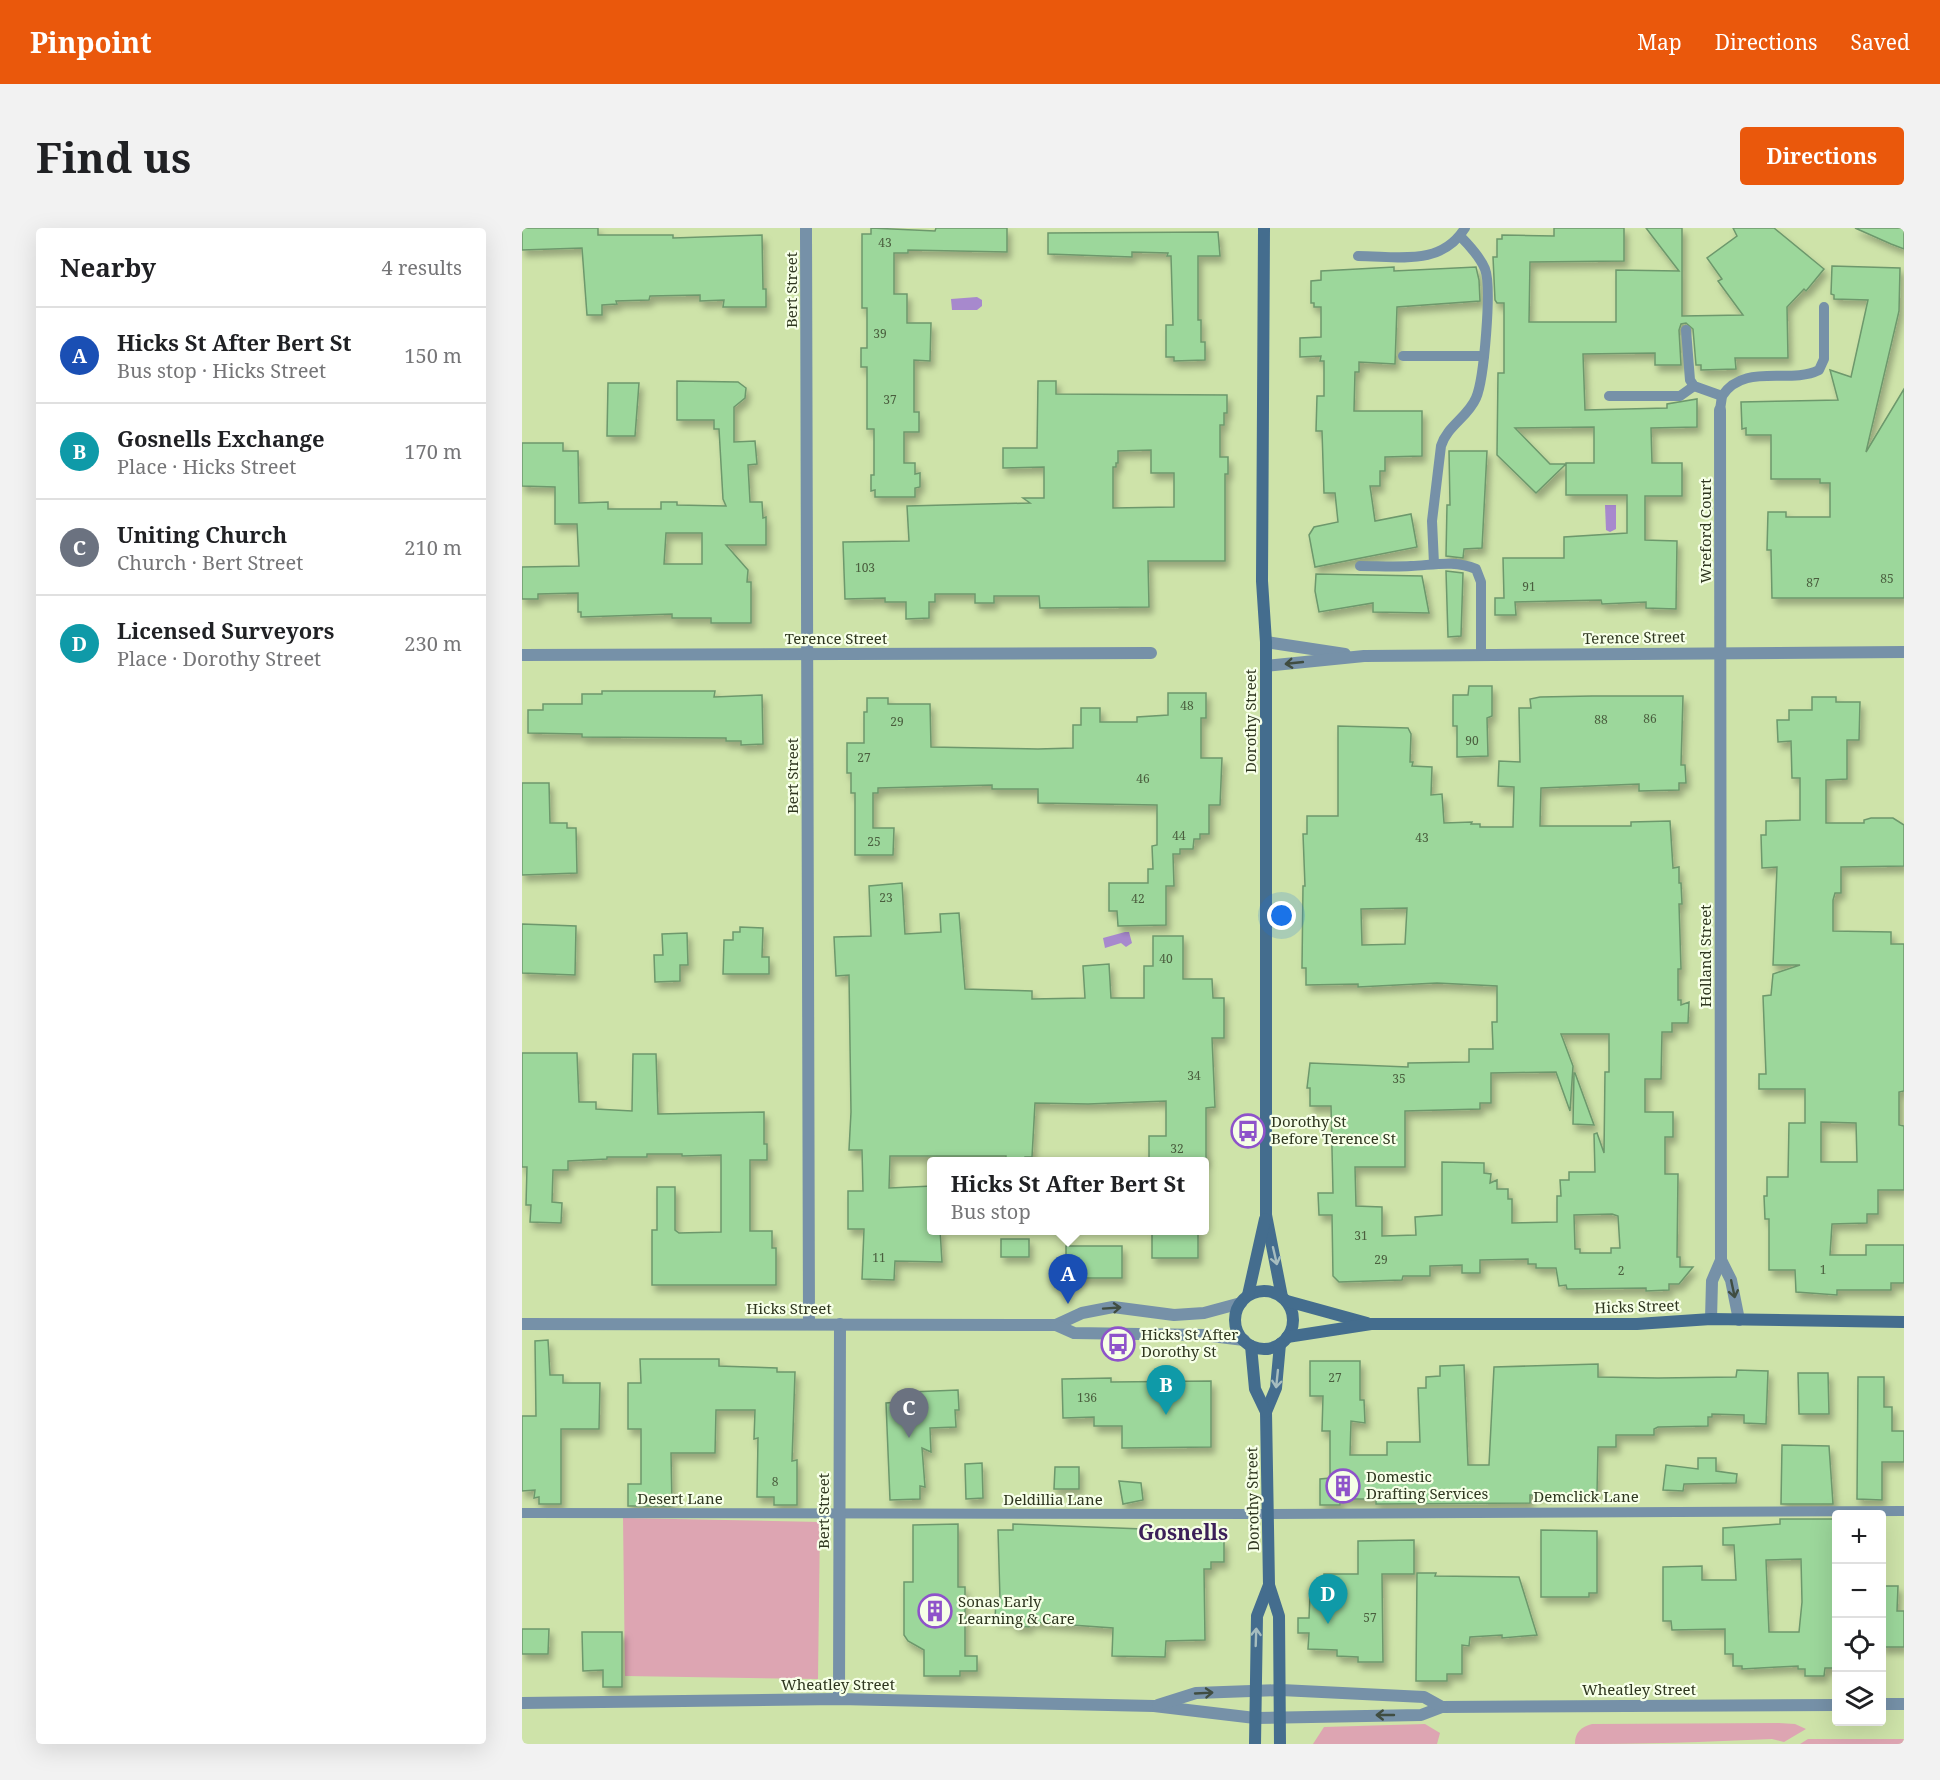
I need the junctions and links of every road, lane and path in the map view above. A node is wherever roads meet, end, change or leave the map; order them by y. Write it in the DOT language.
graph roads {
  1 [pos="806,228"];
  2 [pos="1264,228"];
  3 [pos="1462,232"];
  4 [pos="1358,256"];
  5 [pos="1824,307"];
  6 [pos="1686,330"];
  7 [pos="1403,356"];
  8 [pos="1484,356"];
  9 [pos="1694,386"];
  10 [pos="1609,396"];
  11 [pos="1722,396"];
  12 [pos="1720,410"];
  13 [pos="1434,564"];
  14 [pos="1360,566"];
  15 [pos="1266,642"];
  16 [pos="1151,652"];
  17 [pos="1721,652"];
  18 [pos="1904,652"];
  19 [pos="807,654"];
  20 [pos="522,655"];
  21 [pos="1480,655"];
  22 [pos="1364,656"];
  23 [pos="1266,666"];
  24 [pos="1266,1215"];
  25 [pos="1721,1260"];
  26 [pos="1244,1299"];
  27 [pos="1284,1299"];
  28 [pos="1711,1319"];
  29 [pos="1739,1320"];
  30 [pos="1904,1322"];
  31 [pos="522,1324"];
  32 [pos="808,1324"];
  33 [pos="840,1324"];
  34 [pos="1371,1324"];
  35 [pos="1056,1325"];
  36 [pos="1283,1341"];
  37 [pos="1247,1343"];
  38 [pos="1266,1412"];
  39 [pos="1904,1510"];
  40 [pos="522,1513"];
  41 [pos="1268,1514"];
  42 [pos="838,1515"];
  43 [pos="1269,1585"];
  44 [pos="1281,1689"];
  45 [pos="1256,1691"];
  46 [pos="839,1699"];
  47 [pos="522,1703"];
  48 [pos="1902,1703"];
  49 [pos="1886,1704"];
  50 [pos="1832,1705"];
  51 [pos="1154,1706"];
  52 [pos="1442,1707"];
  53 [pos="1255,1718"];
  54 [pos="1281,1718"];
  55 [pos="1255,1744"];
  56 [pos="1280,1744"];
  1 -- 19 [label="street, Bert Street"];
  2 -- 15 [label="main road, Dorothy Street"];
  3 -- 4 [label="lane"];
  3 -- 8 [label="lane"];
  5 -- 11 [label="lane"];
  6 -- 9 [label="lane"];
  7 -- 8 [label="lane"];
  8 -- 13 [label="lane"];
  9 -- 10 [label="lane"];
  9 -- 11 [label="lane"];
  11 -- 12 [label="lane"];
  12 -- 17 [label="street, Wreford Court"];
  13 -- 14 [label="lane"];
  13 -- 21 [label="lane"];
  15 -- 22 [label="street, Terence Street"];
  15 -- 23 [label="main road, Dorothy Street"];
  16 -- 19 [label="street, Terence Street"];
  17 -- 18 [label="street, Terence Street"];
  17 -- 21 [label="street, Terence Street"];
  17 -- 25 [label="street, Holland Street"];
  19 -- 20 [label="street, Terence Street"];
  19 -- 32 [label="street, Bert Street"];
  21 -- 22 [label="street, Terence Street"];
  22 -- 23 [label="street, Terence Street, one-way"];
  23 -- 24 [label="main road, Dorothy Street"];
  24 -- 26 [label="main road, Dorothy Street"];
  24 -- 27 [label="main road, Dorothy Street, one-way"];
  25 -- 28 [label="street, Holland Street"];
  25 -- 29 [label="street, Holland Street, one-way"];
  26 -- 27 [label="main road"];
  35 -- 26 [label="street, Hicks Street, one-way"];
  26 -- 37 [label="main road"];
  27 -- 34 [label="main road, Hicks Street"];
  27 -- 36 [label="main road"];
  28 -- 29 [label="main road, Hicks Street"];
  28 -- 34 [label="main road, Hicks Street"];
  29 -- 30 [label="main road, Hicks Street"];
  31 -- 32 [label="street, Hicks Street"];
  32 -- 33 [label="street, Hicks Street"];
  33 -- 35 [label="street, Hicks Street"];
  33 -- 42 [label="street, Bert Street"];
  34 -- 36 [label="main road, Hicks Street"];
  35 -- 37 [label="street, Hicks Street"];
  36 -- 37 [label="main road"];
  36 -- 38 [label="main road, Dorothy Street, one-way"];
  37 -- 38 [label="main road, Dorothy Street"];
  38 -- 41 [label="main road, Dorothy Street"];
  39 -- 41 [label="lane, Demclick Lane"];
  40 -- 42 [label="lane, Desert Lane"];
  41 -- 42 [label="lane, Deldillia Lane"];
  41 -- 43 [label="main road, Dorothy Street"];
  42 -- 46 [label="street, Bert Street"];
  43 -- 44 [label="main road, Dorothy Street"];
  45 -- 43 [label="main road, Dorothy Street, one-way"];
  44 -- 45 [label="street, Wheatley Street"];
  44 -- 52 [label="street, Wheatley Street"];
  44 -- 54 [label="main road, Dorothy Street"];
  51 -- 45 [label="street, Wheatley Street, one-way"];
  45 -- 53 [label="main road, Dorothy Street"];
  46 -- 47 [label="street, Wheatley Street"];
  46 -- 51 [label="street, Wheatley Street"];
  48 -- 49 [label="street"];
  50 -- 52 [label="street, Wheatley Street"];
  51 -- 53 [label="street, Wheatley Street"];
  52 -- 54 [label="street, Wheatley Street, one-way"];
  53 -- 54 [label="street, Wheatley Street"];
  53 -- 55 [label="main road, Dorothy Street"];
  54 -- 56 [label="main road, Dorothy Street"];
}
